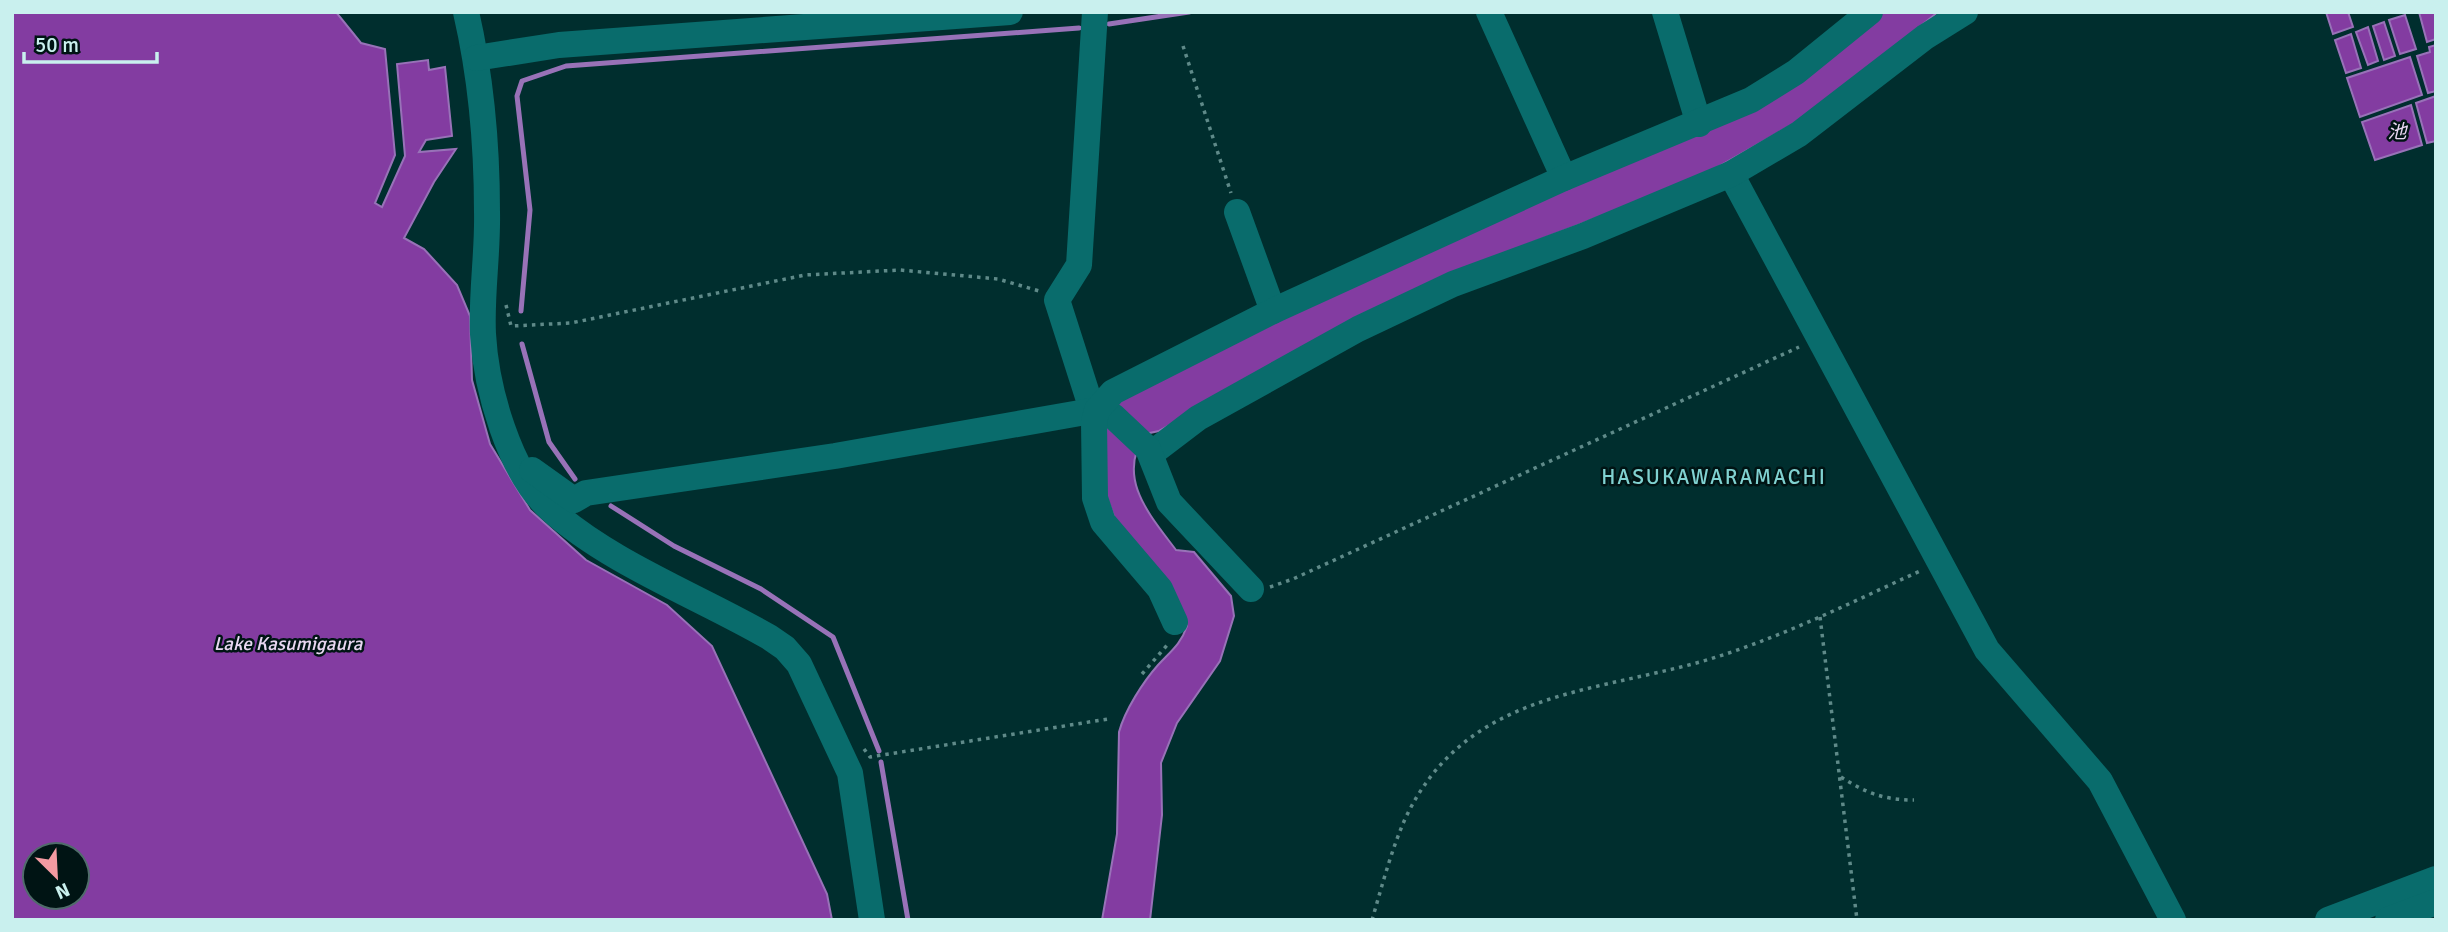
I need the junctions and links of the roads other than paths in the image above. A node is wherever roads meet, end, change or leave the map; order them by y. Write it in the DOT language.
graph roads {
  1 [pos="466,12"];
  2 [pos="1010,12"];
  3 [pos="1095,12"];
  4 [pos="1489,12"];
  5 [pos="1665,12"];
  6 [pos="1870,12"];
  7 [pos="1965,12"];
  8 [pos="914,16"];
  9 [pos="476,58"];
  10 [pos="1699,124"];
  11 [pos="1731,174"];
  12 [pos="1564,178"];
  13 [pos="1237,212"];
  14 [pos="1273,312"];
  15 [pos="1105,413"];
  16 [pos="1146,448"];
  17 [pos="514,456"];
  18 [pos="1251,589"];
  19 [pos="1175,622"];
  20 [pos="2436,879"];
  21 [pos="2436,902"];
  22 [pos="872,920"];
  23 [pos="2173,920"];
  24 [pos="2328,920"];
  25 [pos="2388,920"];
  1 -- 9 [label="street"];
  2 -- 8 [label="street"];
  3 -- 15 [label="street"];
  4 -- 12 [label="street"];
  5 -- 10 [label="street"];
  6 -- 10 [label="street"];
  7 -- 11 [label="street"];
  8 -- 9 [label="street"];
  9 -- 17 [label="street"];
  10 -- 12 [label="street"];
  11 -- 16 [label="street"];
  11 -- 23 [label="street"];
  12 -- 14 [label="street"];
  13 -- 14 [label="street"];
  14 -- 15 [label="street"];
  15 -- 16 [label="street"];
  15 -- 17 [label="street"];
  15 -- 19 [label="street"];
  16 -- 18 [label="street"];
  17 -- 22 [label="street"];
  20 -- 24 [label="street"];
  21 -- 25 [label="street"];
}
